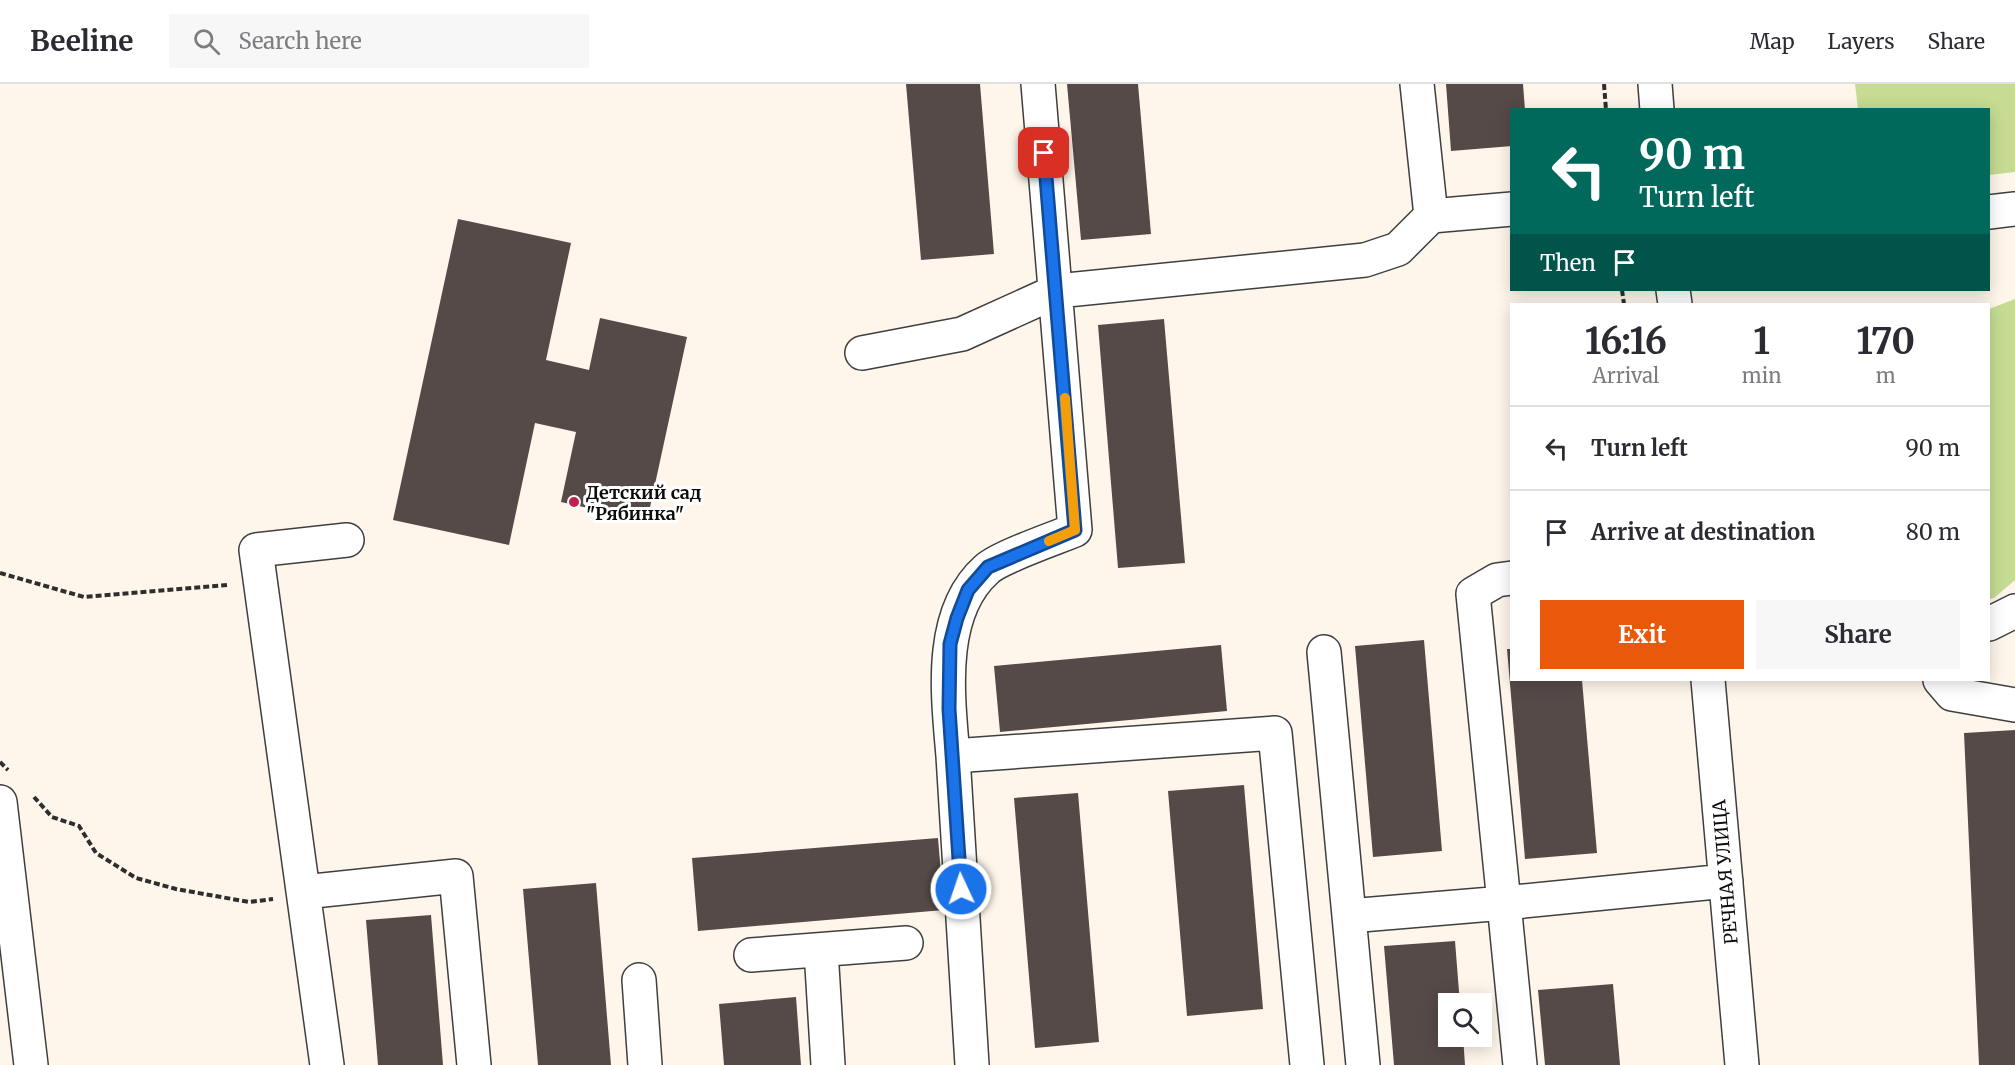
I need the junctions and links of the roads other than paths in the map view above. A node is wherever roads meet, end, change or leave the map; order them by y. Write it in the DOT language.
graph roads {
  1 [pos="1038,84"];
  2 [pos="1417,84"];
  3 [pos="1654,84"];
  4 [pos="1657,108"];
  5 [pos="1510,208"];
  6 [pos="2015,208"];
  7 [pos="1990,212"];
  8 [pos="1431,216"];
  9 [pos="1057,291"];
  10 [pos="862,353"];
  11 [pos="346,540"];
  12 [pos="1510,578"];
  13 [pos="2015,611"];
  14 [pos="1990,624"];
  15 [pos="1324,652"];
  16 [pos="1708,681"];
  17 [pos="1941,681"];
  18 [pos="2015,705"];
  19 [pos="953,756"];
  20 [pos="15,790"];
  21 [pos="1726,881"];
  22 [pos="304,892"];
  23 [pos="1504,903"];
  24 [pos="1349,916"];
  25 [pos="906,943"];
  26 [pos="821,950"];
  27 [pos="751,955"];
  28 [pos="639,980"];
  29 [pos="31,1065"];
  30 [pos="327,1065"];
  31 [pos="474,1065"];
  32 [pos="645,1065"];
  33 [pos="828,1065"];
  34 [pos="972,1065"];
  35 [pos="1307,1065"];
  36 [pos="1363,1065"];
  37 [pos="1520,1065"];
  38 [pos="1742,1065"];
  1 -- 9 [label="street"];
  2 -- 8 [label="street"];
  3 -- 4 [label="street"];
  5 -- 8 [label="street"];
  6 -- 7 [label="street"];
  8 -- 9 [label="street"];
  9 -- 10 [label="street"];
  9 -- 19 [label="street"];
  11 -- 22 [label="street"];
  12 -- 23 [label="street"];
  13 -- 14 [label="street"];
  15 -- 24 [label="street"];
  16 -- 21 [label="street, РЕЧНАЯ УЛИЦА"];
  17 -- 18 [label="street"];
  19 -- 34 [label="street"];
  19 -- 35 [label="street"];
  20 -- 29 [label="street"];
  21 -- 23 [label="street"];
  21 -- 38 [label="street, РЕЧНАЯ УЛИЦА"];
  22 -- 30 [label="street"];
  22 -- 31 [label="street"];
  23 -- 24 [label="street"];
  23 -- 37 [label="street"];
  24 -- 36 [label="street"];
  25 -- 26 [label="street"];
  26 -- 27 [label="street"];
  26 -- 33 [label="street"];
  28 -- 32 [label="street"];
}
